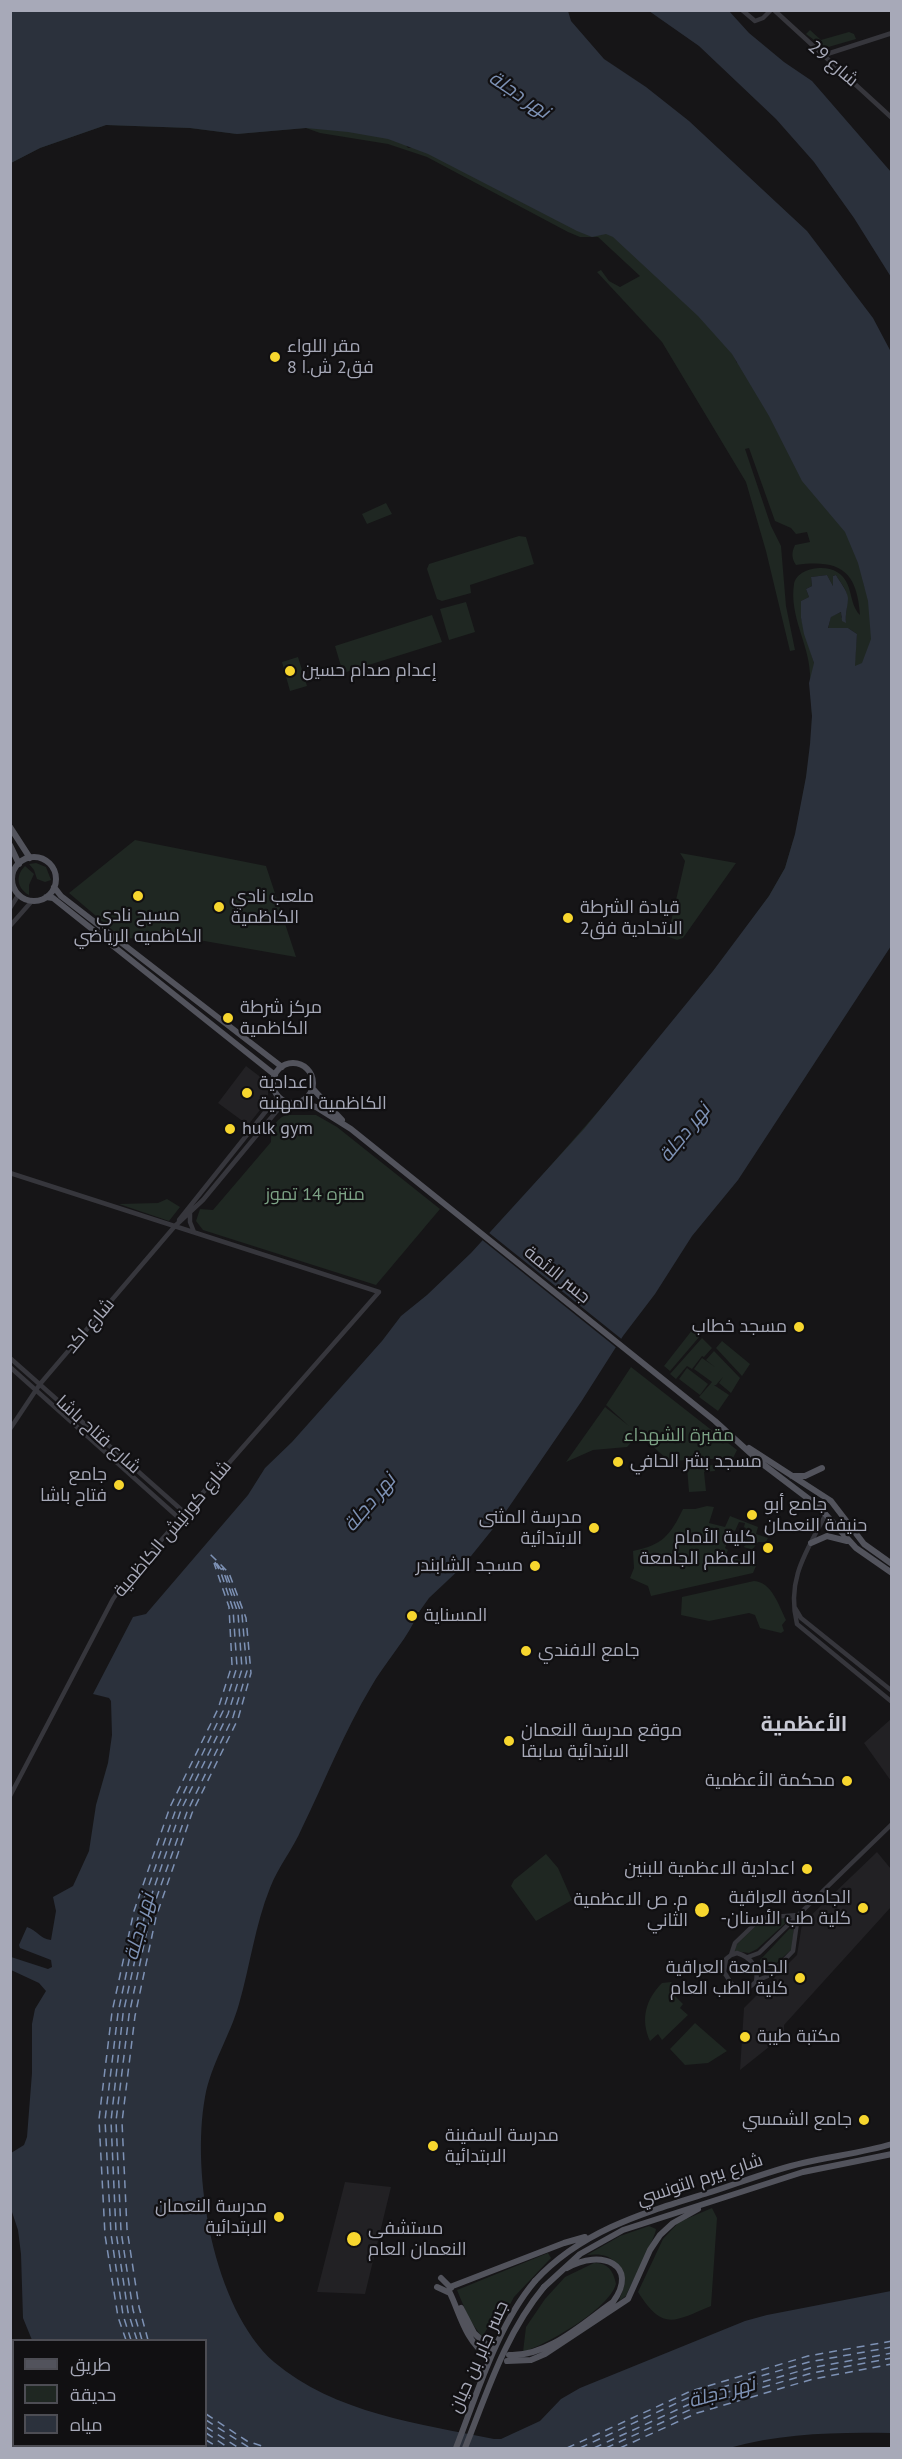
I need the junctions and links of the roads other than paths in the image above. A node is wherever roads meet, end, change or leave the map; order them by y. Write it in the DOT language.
graph roads {
  1 [pos="742,10"];
  2 [pos="772,10"];
  3 [pos="891,33"];
  4 [pos="824,55"];
  5 [pos="891,118"];
  6 [pos="10,827"];
  7 [pos="10,845"];
  8 [pos="30,858"];
  9 [pos="19,864"];
  10 [pos="54,887"];
  11 [pos="19,894"];
  12 [pos="46,897"];
  13 [pos="32,901"];
  14 [pos="10,908"];
  15 [pos="10,926"];
  16 [pos="282,1067"];
  17 [pos="275,1075"];
  18 [pos="313,1089"];
  19 [pos="278,1096"];
  20 [pos="285,1101"];
  21 [pos="298,1102"];
  22 [pos="351,1129"];
  23 [pos="10,1173"];
  24 [pos="190,1213"];
  25 [pos="175,1226"];
  26 [pos="194,1232"];
  27 [pos="10,1358"];
  28 [pos="10,1367"];
  29 [pos="40,1384"];
  30 [pos="36,1390"];
  31 [pos="10,1429"];
  32 [pos="743,1445"];
  33 [pos="822,1468"];
  34 [pos="789,1475"];
  35 [pos="825,1497"];
  36 [pos="818,1506"];
  37 [pos="835,1506"];
  38 [pos="185,1513"];
  39 [pos="826,1515"];
  40 [pos="180,1519"];
  41 [pos="811,1543"];
  42 [pos="850,1543"];
  43 [pos="891,1563"];
  44 [pos="891,1573"];
  45 [pos="793,1603"];
  46 [pos="879,1680"];
  47 [pos="874,1686"];
  48 [pos="891,1691"];
  49 [pos="891,1702"];
  50 [pos="10,1796"];
  51 [pos="891,1824"];
  52 [pos="798,1915"];
  53 [pos="759,1953"];
  54 [pos="730,1954"];
  55 [pos="748,1958"];
  56 [pos="755,1966"];
  57 [pos="756,1981"];
  58 [pos="891,2144"];
  59 [pos="891,2154"];
  60 [pos="720,2198"];
  61 [pos="591,2236"];
  62 [pos="554,2276"];
  63 [pos="441,2278"];
  64 [pos="535,2281"];
  65 [pos="437,2287"];
  66 [pos="450,2287"];
  67 [pos="544,2287"];
  68 [pos="456,2448"];
  69 [pos="465,2448"];
  1 -- 2 [label="street"];
  2 -- 4 [label="street, شارع 29"];
  3 -- 4 [label="street"];
  4 -- 5 [label="street, شارع 29"];
  6 -- 8 [label="main road"];
  7 -- 9 [label="main road"];
  8 -- 9 [label="main road"];
  8 -- 10 [label="main road"];
  9 -- 11 [label="main road"];
  10 -- 12 [label="main road"];
  10 -- 16 [label="main road"];
  11 -- 13 [label="main road"];
  11 -- 14 [label="street"];
  12 -- 13 [label="main road"];
  12 -- 17 [label="main road"];
  13 -- 15 [label="street"];
  16 -- 17 [label="main road"];
  16 -- 18 [label="main road"];
  17 -- 19 [label="main road"];
  18 -- 21 [label="main road"];
  18 -- 22 [label="main road, جسر الائمة"];
  19 -- 20 [label="main road"];
  19 -- 25 [label="street, شارع اكد"];
  20 -- 21 [label="main road"];
  20 -- 24 [label="street, شارع اكد"];
  21 -- 22 [label="main road, جسر الائمة"];
  22 -- 32 [label="main road, جسر الائمة"];
  23 -- 25 [label="street"];
  24 -- 25 [label="street, شارع اكد"];
  24 -- 26 [label="street"];
  25 -- 26 [label="street"];
  25 -- 29 [label="street, شارع اكد"];
  26 -- 38 [label="street, شارع كورنيش الكاظمية"];
  27 -- 29 [label="street, شارع فتاح باشا"];
  28 -- 30 [label="street, شارع فتاح باشا"];
  29 -- 30 [label="street, شارع اكد"];
  29 -- 38 [label="street, شارع فتاح باشا"];
  30 -- 31 [label="street, شارع اكد"];
  30 -- 40 [label="street, شارع فتاح باشا"];
  32 -- 34 [label="main road"];
  32 -- 36 [label="main road"];
  33 -- 34 [label="main road"];
  34 -- 35 [label="main road"];
  35 -- 36 [label="main road"];
  35 -- 37 [label="main road"];
  36 -- 39 [label="main road"];
  37 -- 39 [label="main road"];
  37 -- 43 [label="main road"];
  38 -- 40 [label="street, شارع كورنيش الكاظمية"];
  39 -- 41 [label="street"];
  39 -- 42 [label="main road"];
  40 -- 50 [label="street, شارع كورنيش الكاظمية"];
  41 -- 42 [label="main road"];
  41 -- 45 [label="street"];
  42 -- 44 [label="main road"];
  45 -- 46 [label="street"];
  45 -- 47 [label="street"];
  46 -- 47 [label="street"];
  46 -- 48 [label="street"];
  47 -- 49 [label="street"];
  51 -- 52 [label="street"];
  52 -- 53 [label="street"];
  52 -- 54 [label="street"];
  52 -- 57 [label="street"];
  53 -- 55 [label="street"];
  53 -- 56 [label="street"];
  54 -- 55 [label="street"];
  54 -- 57 [label="street"];
  55 -- 56 [label="street"];
  56 -- 57 [label="street"];
  58 -- 61 [label="main road, شارع بيرم التونسي"];
  59 -- 60 [label="main road, شارع بيرم التونسي"];
  60 -- 62 [label="main road, شارع بيرم التونسي"];
  60 -- 62 [label="main road"];
  61 -- 64 [label="main road, شارع بيرم التونسي"];
  61 -- 66 [label="main road"];
  62 -- 67 [label="main road, شارع بيرم التونسي"];
  63 -- 66 [label="main road"];
  64 -- 68 [label="main road, جسر جابر بن حيان, bridge"];
  65 -- 66 [label="main road"];
  67 -- 69 [label="main road, جسر جابر بن حيان, bridge"];
}
